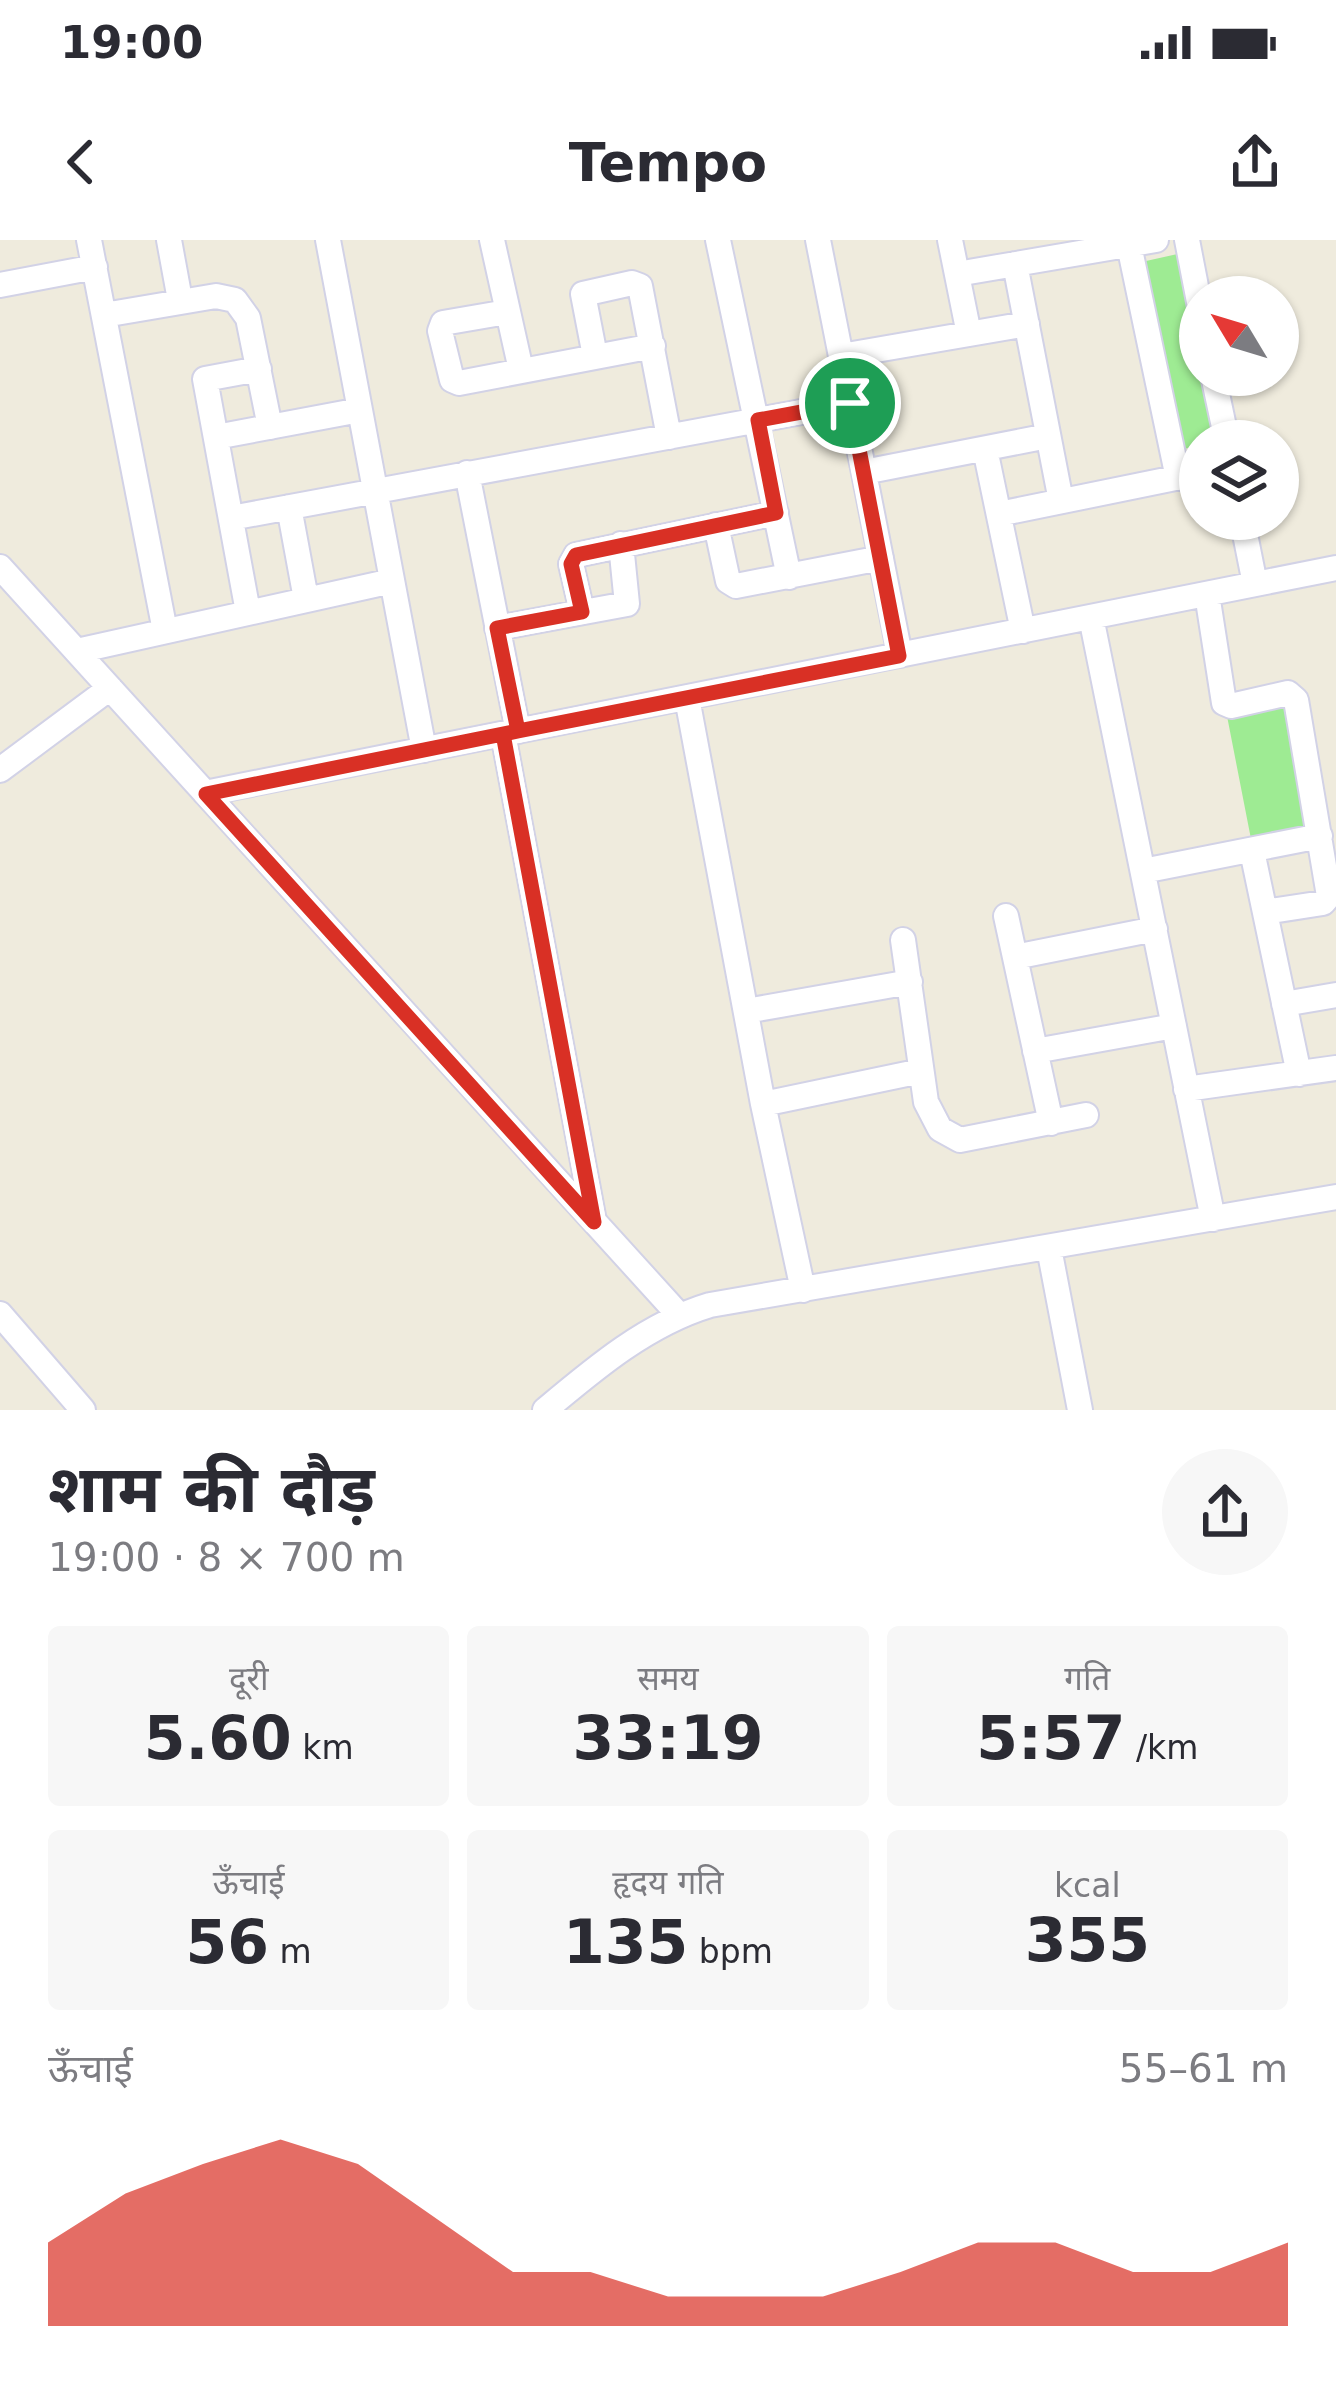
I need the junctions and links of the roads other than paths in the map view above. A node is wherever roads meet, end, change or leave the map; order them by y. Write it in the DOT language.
graph roads {
  1 [pos="89,240"];
  2 [pos="169,240"];
  3 [pos="328,240"];
  4 [pos="492,240"];
  5 [pos="718,240"];
  6 [pos="818,240"];
  7 [pos="950,240"];
  8 [pos="1156,240"];
  9 [pos="1187,240"];
  10 [pos="1130,244"];
  11 [pos="1015,264"];
  12 [pos="94,267"];
  13 [pos="957,274"];
  14 [pos="1194,276"];
  15 [pos="0,285"];
  16 [pos="180,301"];
  17 [pos="507,312"];
  18 [pos="104,315"];
  19 [pos="1027,324"];
  20 [pos="969,334"];
  21 [pos="652,346"];
  22 [pos="595,356"];
  23 [pos="841,356"];
  24 [pos="260,369"];
  25 [pos="521,370"];
  26 [pos="850,403"];
  27 [pos="360,410"];
  28 [pos="758,420"];
  29 [pos="270,427"];
  30 [pos="668,436"];
  31 [pos="1048,436"];
  32 [pos="216,437"];
  33 [pos="1179,437"];
  34 [pos="985,449"];
  35 [pos="864,472"];
  36 [pos="467,473"];
  37 [pos="1179,478"];
  38 [pos="375,490"];
  39 [pos="1061,501"];
  40 [pos="289,507"];
  41 [pos="776,513"];
  42 [pos="998,514"];
  43 [pos="231,518"];
  44 [pos="716,525"];
  45 [pos="1246,540"];
  46 [pos="621,544"];
  47 [pos="880,558"];
  48 [pos="0,567"];
  49 [pos="1336,568"];
  50 [pos="789,577"];
  51 [pos="392,580"];
  52 [pos="1255,584"];
  53 [pos="1207,594"];
  54 [pos="306,599"];
  55 [pos="248,612"];
  56 [pos="582,612"];
  57 [pos="1091,617"];
  58 [pos="497,628"];
  59 [pos="164,631"];
  60 [pos="1023,631"];
  61 [pos="76,651"];
  62 [pos="899,656"];
  63 [pos="110,688"];
  64 [pos="687,698"];
  65 [pos="511,733"];
  66 [pos="424,750"];
  67 [pos="0,770"];
  68 [pos="206,794"];
  69 [pos="1320,836"];
  70 [pos="1252,851"];
  71 [pos="1143,871"];
  72 [pos="1265,912"];
  73 [pos="1006,916"];
  74 [pos="1155,929"];
  75 [pos="903,940"];
  76 [pos="1015,957"];
  77 [pos="910,982"];
  78 [pos="1336,995"];
  79 [pos="1284,1004"];
  80 [pos="746,1011"];
  81 [pos="1174,1026"];
  82 [pos="1036,1051"];
  83 [pos="1336,1069"];
  84 [pos="921,1071"];
  85 [pos="1299,1074"];
  86 [pos="1186,1089"];
  87 [pos="763,1104"];
  88 [pos="1086,1115"];
  89 [pos="1051,1124"];
  90 [pos="1336,1197"];
  91 [pos="1213,1219"];
  92 [pos="594,1222"];
  93 [pos="1048,1248"];
  94 [pos="803,1290"];
  95 [pos="0,1314"];
  96 [pos="679,1315"];
  97 [pos="83,1410"];
  98 [pos="545,1410"];
  99 [pos="1080,1410"];
  1 -- 12 [label="street"];
  2 -- 16 [label="street"];
  3 -- 27 [label="street"];
  4 -- 17 [label="street"];
  5 -- 28 [label="street"];
  6 -- 23 [label="street"];
  7 -- 13 [label="street"];
  8 -- 10 [label="street"];
  9 -- 14 [label="street"];
  10 -- 11 [label="street"];
  10 -- 33 [label="street"];
  11 -- 13 [label="street"];
  11 -- 19 [label="street"];
  12 -- 15 [label="street"];
  12 -- 18 [label="street"];
  13 -- 20 [label="street"];
  16 -- 18 [label="street"];
  16 -- 24 [label="street"];
  17 -- 25 [label="street"];
  17 -- 25 [label="street"];
  18 -- 59 [label="street"];
  19 -- 20 [label="street"];
  19 -- 31 [label="street"];
  20 -- 23 [label="street"];
  21 -- 22 [label="street"];
  21 -- 22 [label="street"];
  21 -- 30 [label="street"];
  22 -- 25 [label="street"];
  23 -- 26 [label="street"];
  24 -- 29 [label="street"];
  24 -- 32 [label="street"];
  26 -- 28 [label="street"];
  26 -- 35 [label="street"];
  27 -- 29 [label="street"];
  27 -- 38 [label="street"];
  28 -- 30 [label="street"];
  28 -- 41 [label="street"];
  29 -- 32 [label="street"];
  30 -- 36 [label="street"];
  31 -- 34 [label="street"];
  31 -- 39 [label="street"];
  32 -- 43 [label="street"];
  34 -- 35 [label="street"];
  34 -- 42 [label="street"];
  35 -- 47 [label="street"];
  36 -- 38 [label="street"];
  36 -- 58 [label="street"];
  37 -- 39 [label="street"];
  38 -- 40 [label="street"];
  38 -- 51 [label="street"];
  39 -- 42 [label="street"];
  40 -- 43 [label="street"];
  40 -- 54 [label="street"];
  41 -- 44 [label="street"];
  41 -- 50 [label="street"];
  42 -- 60 [label="street"];
  43 -- 55 [label="street"];
  44 -- 46 [label="street"];
  44 -- 50 [label="street"];
  45 -- 52 [label="street"];
  46 -- 56 [label="street"];
  46 -- 56 [label="street"];
  47 -- 50 [label="street"];
  47 -- 62 [label="street"];
  48 -- 61 [label="street"];
  49 -- 52 [label="street"];
  51 -- 54 [label="street"];
  51 -- 66 [label="street"];
  52 -- 53 [label="street"];
  53 -- 57 [label="street"];
  53 -- 69 [label="street"];
  54 -- 55 [label="street"];
  55 -- 59 [label="street"];
  56 -- 58 [label="street"];
  57 -- 60 [label="street"];
  57 -- 71 [label="street"];
  58 -- 65 [label="street"];
  59 -- 61 [label="street"];
  60 -- 62 [label="street"];
  61 -- 63 [label="street"];
  62 -- 64 [label="street"];
  63 -- 67 [label="street"];
  63 -- 68 [label="street"];
  64 -- 65 [label="street"];
  64 -- 80 [label="street"];
  65 -- 66 [label="street"];
  65 -- 92 [label="street"];
  66 -- 68 [label="street"];
  68 -- 92 [label="street"];
  69 -- 70 [label="street"];
  69 -- 72 [label="street"];
  70 -- 71 [label="street"];
  70 -- 72 [label="street"];
  71 -- 74 [label="street"];
  72 -- 79 [label="street"];
  73 -- 76 [label="street"];
  74 -- 76 [label="street"];
  74 -- 81 [label="street"];
  75 -- 77 [label="street"];
  76 -- 82 [label="street"];
  77 -- 80 [label="street"];
  77 -- 84 [label="street"];
  78 -- 79 [label="street"];
  79 -- 85 [label="street"];
  80 -- 87 [label="street"];
  81 -- 82 [label="street"];
  81 -- 86 [label="street"];
  82 -- 89 [label="street"];
  83 -- 85 [label="street"];
  84 -- 87 [label="street"];
  84 -- 89 [label="street"];
  85 -- 86 [label="street"];
  86 -- 91 [label="street"];
  87 -- 94 [label="street"];
  88 -- 89 [label="street"];
  90 -- 91 [label="street"];
  91 -- 93 [label="street"];
  92 -- 96 [label="street"];
  93 -- 94 [label="street"];
  93 -- 99 [label="street"];
  94 -- 96 [label="street"];
  95 -- 97 [label="street"];
  96 -- 98 [label="street"];
}
